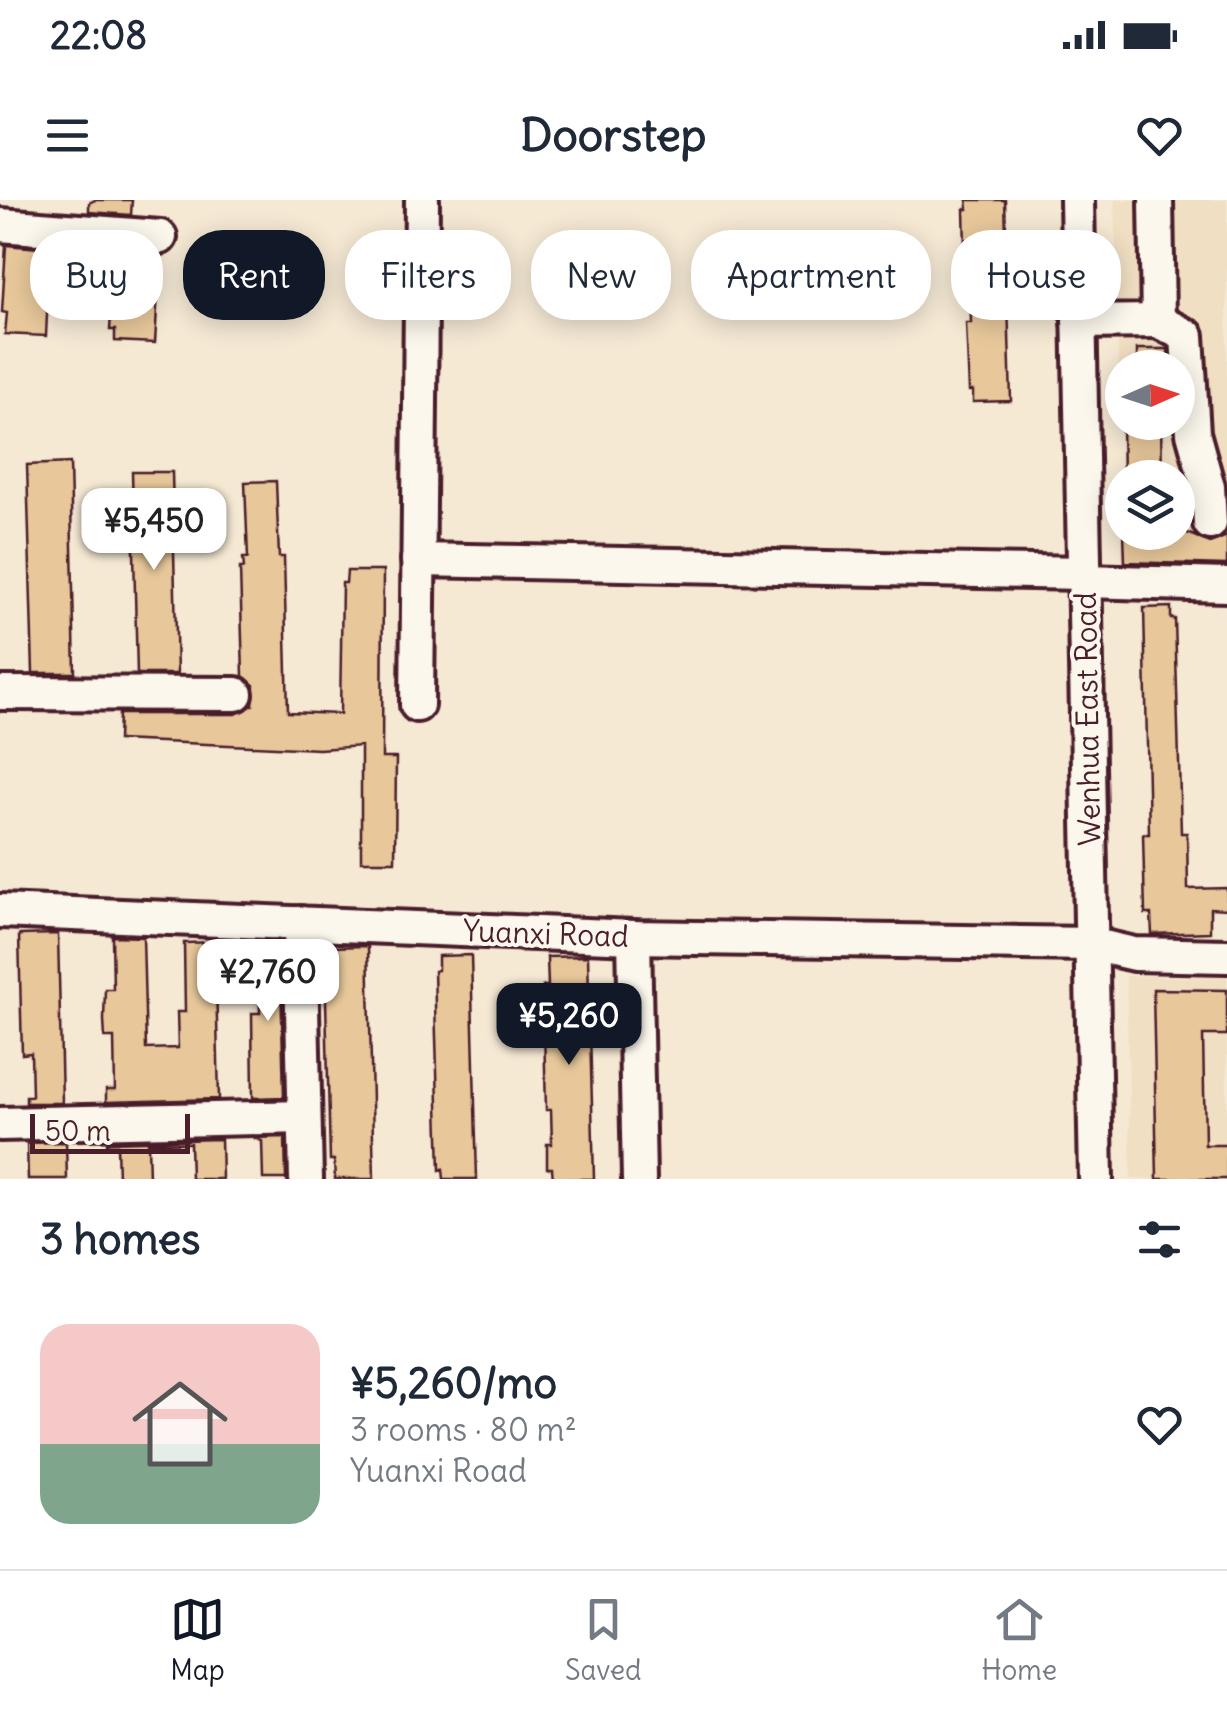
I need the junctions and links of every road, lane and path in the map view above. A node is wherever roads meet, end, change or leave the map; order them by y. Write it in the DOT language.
graph roads {
  1 [pos="422,200"];
  2 [pos="1077,200"];
  3 [pos="1156,200"];
  4 [pos="0,225"];
  5 [pos="67,230"];
  6 [pos="1158,321"];
  7 [pos="1080,322"];
  8 [pos="1210,524"];
  9 [pos="418,560"];
  10 [pos="1084,577"];
  11 [pos="1227,585"];
  12 [pos="0,693"];
  13 [pos="236,694"];
  14 [pos="416,706"];
  15 [pos="0,911"];
  16 [pos="300,923"];
  17 [pos="634,937"];
  18 [pos="1091,944"];
  19 [pos="1227,956"];
  20 [pos="304,1116"];
  21 [pos="0,1124"];
  22 [pos="306,1179"];
  23 [pos="639,1179"];
  24 [pos="1096,1179"];
  1 -- 9 [label="street"];
  2 -- 7 [label="street, Wenhua East Road"];
  3 -- 6 [label="street"];
  4 -- 5 [label="street"];
  6 -- 7 [label="street"];
  6 -- 8 [label="street"];
  7 -- 10 [label="street, Wenhua East Road"];
  9 -- 10 [label="street"];
  9 -- 14 [label="street"];
  10 -- 11 [label="street"];
  10 -- 18 [label="street, Wenhua East Road"];
  12 -- 13 [label="street"];
  15 -- 16 [label="street, Yuanxi Road"];
  16 -- 17 [label="street, Yuanxi Road"];
  16 -- 20 [label="street"];
  17 -- 18 [label="street, Yuanxi Road"];
  17 -- 23 [label="street"];
  18 -- 19 [label="street, Yuanxi Road"];
  18 -- 24 [label="street, Wenhua East Road"];
  20 -- 21 [label="street"];
  20 -- 22 [label="street"];
}
